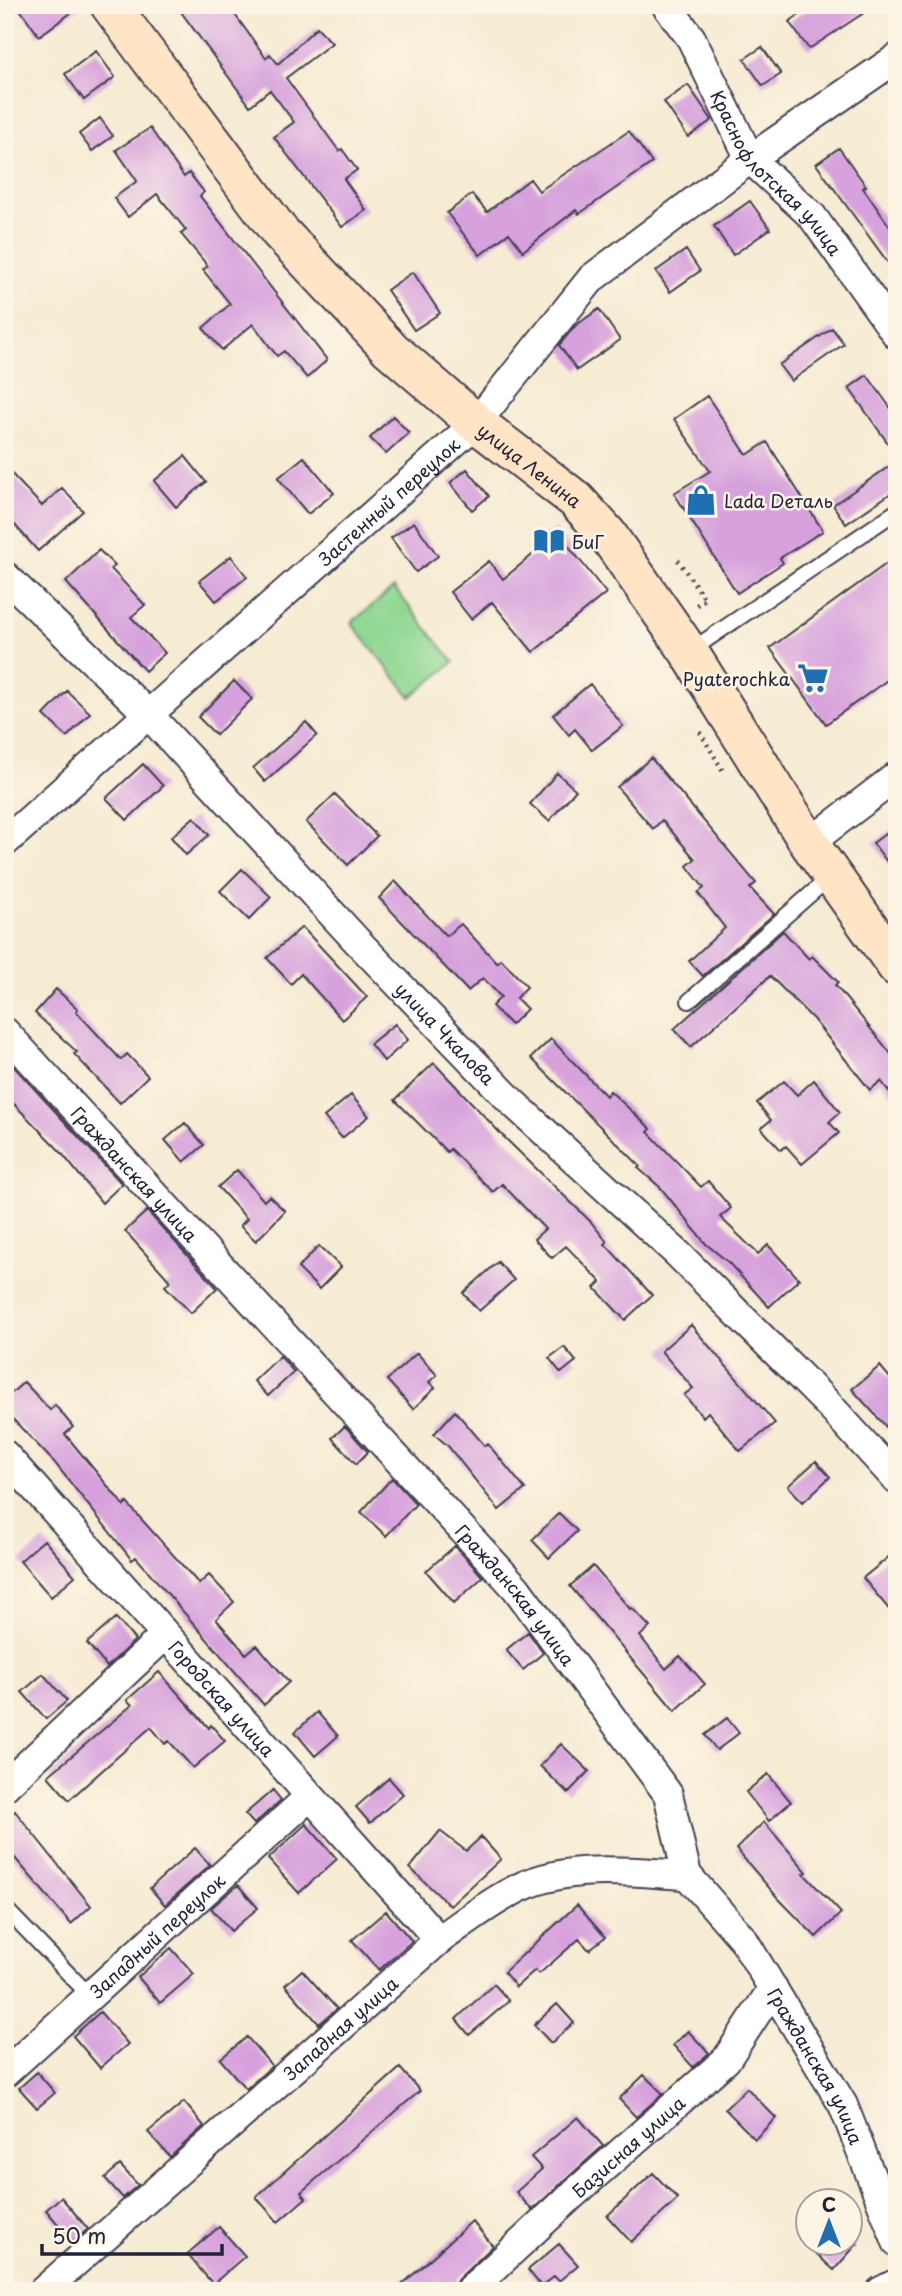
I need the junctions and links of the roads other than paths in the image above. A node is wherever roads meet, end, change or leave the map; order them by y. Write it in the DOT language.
graph roads {
  1 [pos="110,5"];
  2 [pos="666,5"];
  3 [pos="897,58"];
  4 [pos="750,159"];
  5 [pos="897,335"];
  6 [pos="476,423"];
  7 [pos="897,511"];
  8 [pos="5,576"];
  9 [pos="689,652"];
  10 [pos="149,715"];
  11 [pos="897,776"];
  12 [pos="5,842"];
  13 [pos="808,843"];
  14 [pos="832,875"];
  15 [pos="897,967"];
  16 [pos="689,1001"];
  17 [pos="5,1031"];
  18 [pos="5,1455"];
  19 [pos="897,1480"];
  20 [pos="15,1485"];
  21 [pos="164,1636"];
  22 [pos="5,1786"];
  23 [pos="309,1797"];
  24 [pos="687,1875"];
  25 [pos="5,1908"];
  26 [pos="439,1940"];
  27 [pos="773,1988"];
  28 [pos="90,1996"];
  29 [pos="5,2073"];
  30 [pos="897,2242"];
  31 [pos="897,2283"];
  32 [pos="43,2291"];
  33 [pos="469,2291"];
  34 [pos="881,2291"];
  1 -- 6 [label="main road, улица Ленина"];
  2 -- 4 [label="street, Краснофлотская улица"];
  3 -- 4 [label="street, Застенный переулок"];
  4 -- 5 [label="street, Краснофлотская улица"];
  4 -- 6 [label="street, Застенный переулок"];
  6 -- 9 [label="main road, улица Ленина"];
  6 -- 10 [label="street, Застенный переулок"];
  7 -- 9 [label="lane"];
  8 -- 10 [label="street, улица Чкалова"];
  9 -- 13 [label="main road, улица Ленина"];
  10 -- 12 [label="street, Застенный переулок"];
  10 -- 19 [label="street, улица Чкалова"];
  11 -- 13 [label="street"];
  13 -- 14 [label="main road, улица Ленина"];
  14 -- 15 [label="main road, улица Ленина"];
  14 -- 16 [label="lane"];
  17 -- 24 [label="street, Гражданская улица"];
  18 -- 20 [label="street, Городская улица"];
  20 -- 21 [label="street, Городская улица"];
  21 -- 22 [label="street"];
  21 -- 23 [label="street, Городская улица"];
  23 -- 26 [label="street, Городская улица"];
  23 -- 28 [label="street, Западный переулок"];
  24 -- 26 [label="street, Западная улица"];
  24 -- 27 [label="street, Гражданская улица"];
  25 -- 28 [label="lane"];
  26 -- 32 [label="street, Западная улица"];
  27 -- 30 [label="street, Гражданская улица"];
  27 -- 33 [label="street, Базисная улица"];
  28 -- 29 [label="street, Западный переулок"];
  31 -- 34 [label="street"];
}
